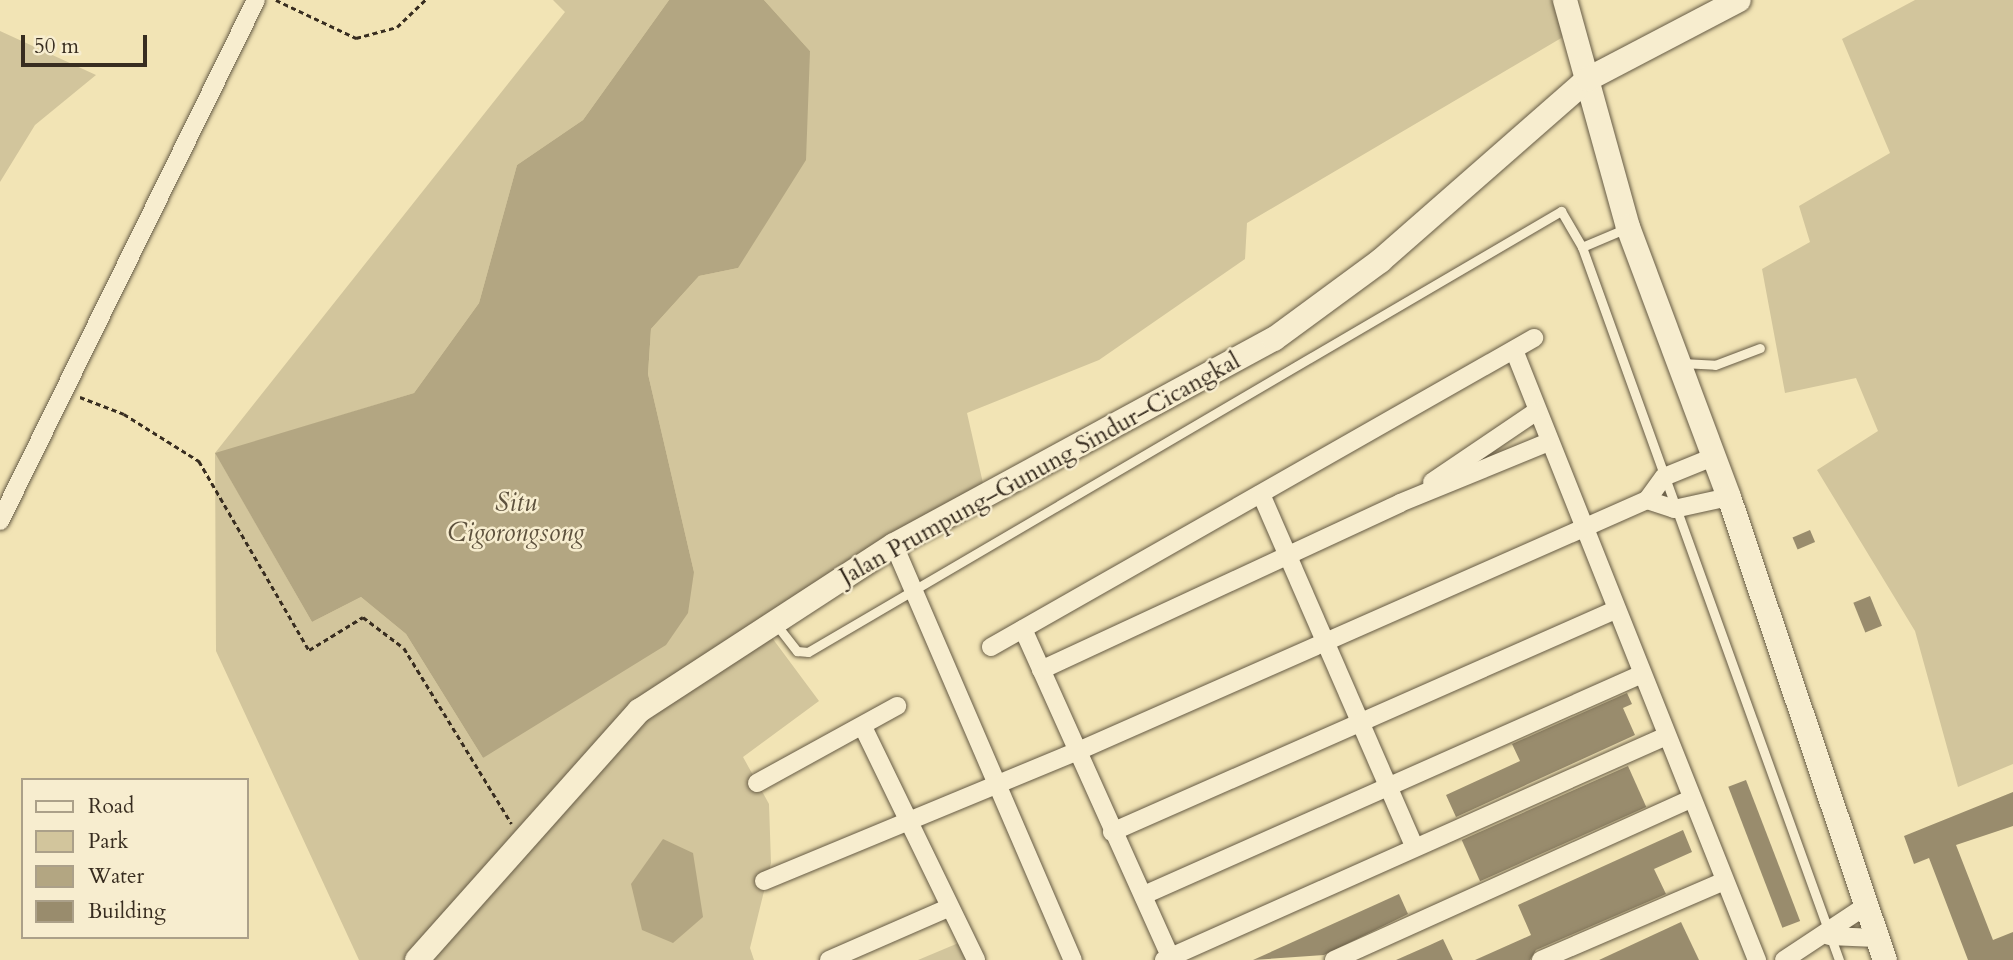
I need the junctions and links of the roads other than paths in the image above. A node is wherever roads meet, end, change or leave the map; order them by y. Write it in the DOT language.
graph roads {
  1 [pos="256,0"];
  2 [pos="1565,0"];
  3 [pos="1728,2"];
  4 [pos="1588,79"];
  5 [pos="1628,227"];
  6 [pos="1582,247"];
  7 [pos="1534,338"];
  8 [pos="1759,348"];
  9 [pos="1514,350"];
  10 [pos="1682,363"];
  11 [pos="1537,411"];
  12 [pos="1549,442"];
  13 [pos="1713,457"];
  14 [pos="1664,477"];
  15 [pos="1261,494"];
  16 [pos="1729,497"];
  17 [pos="1647,500"];
  18 [pos="1400,503"];
  19 [pos="1674,509"];
  20 [pos="0,521"];
  21 [pos="1583,528"];
  22 [pos="894,545"];
  23 [pos="1290,558"];
  24 [pos="916,590"];
  25 [pos="1615,610"];
  26 [pos="774,621"];
  27 [pos="1023,629"];
  28 [pos="1325,642"];
  29 [pos="991,647"];
  30 [pos="1041,670"];
  31 [pos="1640,675"];
  32 [pos="897,706"];
  33 [pos="1360,722"];
  34 [pos="863,727"];
  35 [pos="1664,737"];
  36 [pos="1076,752"];
  37 [pos="757,783"];
  38 [pos="996,785"];
  39 [pos="1388,786"];
  40 [pos="1690,799"];
  41 [pos="907,821"];
  42 [pos="1112,832"];
  43 [pos="1414,846"];
  44 [pos="764,881"];
  45 [pos="1724,881"];
  46 [pos="1144,895"];
  47 [pos="1864,907"];
  48 [pos="946,909"];
  49 [pos="1829,936"];
  50 [pos="1880,949"];
  51 [pos="1169,959"];
  52 [pos="417,960"];
  53 [pos="828,960"];
  54 [pos="976,960"];
  55 [pos="1073,960"];
  56 [pos="1334,960"];
  57 [pos="1541,960"];
  58 [pos="1756,960"];
  59 [pos="1784,960"];
  60 [pos="1839,960"];
  1 -- 20 [label="street"];
  2 -- 4 [label="main road"];
  3 -- 4 [label="main road, Jalan Prumpung–Gunung Sindur–Cicangkal"];
  4 -- 5 [label="main road"];
  4 -- 22 [label="main road, Jalan Prumpung–Gunung Sindur–Cicangkal"];
  5 -- 6 [label="lane"];
  5 -- 10 [label="main road"];
  6 -- 14 [label="lane"];
  6 -- 24 [label="lane"];
  7 -- 9 [label="street"];
  8 -- 10 [label="lane"];
  9 -- 11 [label="street"];
  9 -- 15 [label="street"];
  10 -- 13 [label="main road"];
  11 -- 12 [label="street"];
  11 -- 18 [label="street"];
  12 -- 18 [label="street"];
  12 -- 21 [label="street"];
  13 -- 14 [label="street"];
  13 -- 16 [label="main road"];
  14 -- 17 [label="street"];
  14 -- 19 [label="lane"];
  15 -- 23 [label="street"];
  15 -- 27 [label="street"];
  16 -- 19 [label="street"];
  16 -- 47 [label="main road"];
  17 -- 19 [label="street"];
  17 -- 21 [label="street"];
  18 -- 23 [label="street"];
  19 -- 49 [label="lane"];
  21 -- 25 [label="street"];
  21 -- 28 [label="street"];
  22 -- 24 [label="street"];
  22 -- 26 [label="main road, Jalan Prumpung–Gunung Sindur–Cicangkal"];
  23 -- 28 [label="street"];
  23 -- 30 [label="street"];
  24 -- 26 [label="lane"];
  24 -- 38 [label="street"];
  25 -- 31 [label="street"];
  25 -- 33 [label="street"];
  26 -- 52 [label="main road, Jalan Prumpung–Gunung Sindur–Cicangkal"];
  27 -- 29 [label="street"];
  27 -- 30 [label="street"];
  28 -- 33 [label="street"];
  28 -- 36 [label="street"];
  30 -- 36 [label="street"];
  31 -- 35 [label="street"];
  31 -- 39 [label="street"];
  32 -- 34 [label="street"];
  33 -- 39 [label="street"];
  33 -- 42 [label="street"];
  34 -- 37 [label="street"];
  34 -- 41 [label="street"];
  35 -- 40 [label="street"];
  35 -- 43 [label="street"];
  36 -- 38 [label="street"];
  36 -- 42 [label="street"];
  38 -- 41 [label="street"];
  38 -- 55 [label="street"];
  39 -- 43 [label="street"];
  39 -- 46 [label="street"];
  40 -- 45 [label="street"];
  40 -- 56 [label="street"];
  41 -- 44 [label="street"];
  41 -- 48 [label="street"];
  42 -- 46 [label="street"];
  43 -- 51 [label="street"];
  45 -- 57 [label="street"];
  45 -- 58 [label="street"];
  46 -- 51 [label="street"];
  47 -- 49 [label="street"];
  47 -- 50 [label="main road"];
  48 -- 53 [label="street"];
  48 -- 54 [label="street"];
  49 -- 50 [label="street"];
  49 -- 59 [label="street"];
  49 -- 60 [label="lane"];
}
